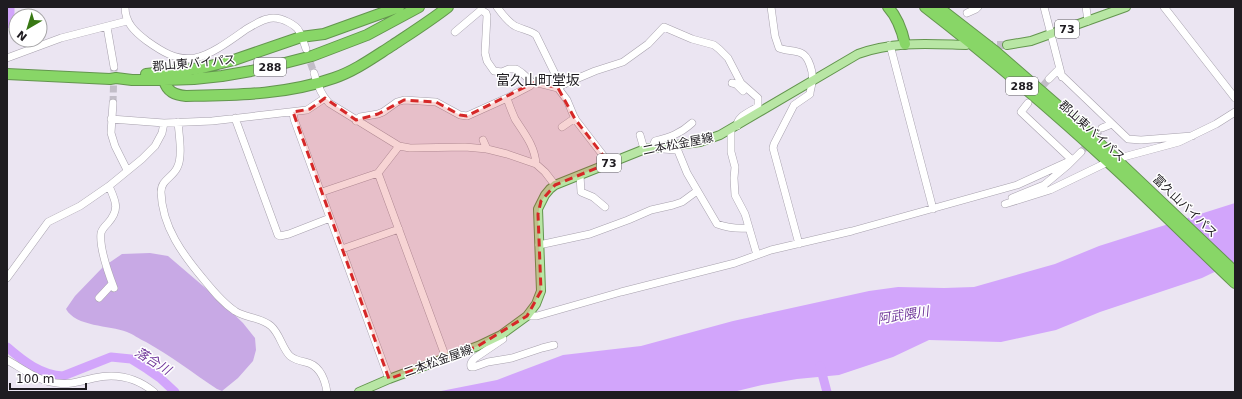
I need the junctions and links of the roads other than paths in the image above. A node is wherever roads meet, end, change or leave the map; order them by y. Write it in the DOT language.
graph roads {
  1 [pos="125,7"];
  2 [pos="399,7"];
  3 [pos="419,7"];
  4 [pos="448,7"];
  5 [pos="497,7"];
  6 [pos="771,7"];
  7 [pos="888,7"];
  8 [pos="925,7"];
  9 [pos="938,7"];
  10 [pos="978,7"];
  11 [pos="1044,7"];
  12 [pos="1086,7"];
  13 [pos="1126,7"];
  14 [pos="1164,7"];
  15 [pos="967,13"];
  16 [pos="127,21"];
  17 [pos="1088,21"];
  18 [pos="107,27"];
  19 [pos="455,32"];
  20 [pos="1052,34"];
  21 [pos="302,37"];
  22 [pos="905,44"];
  23 [pos="890,45"];
  24 [pos="966,45"];
  25 [pos="1007,45"];
  26 [pos="306,49"];
  27 [pos="7,58"];
  28 [pos="114,67"];
  29 [pos="314,73"];
  30 [pos="7,74"];
  31 [pos="1062,77"];
  32 [pos="113,78"];
  33 [pos="1049,79"];
  34 [pos="164,80"];
  35 [pos="812,81"];
  36 [pos="317,83"];
  37 [pos="533,83"];
  38 [pos="732,84"];
  39 [pos="560,87"];
  40 [pos="754,95"];
  41 [pos="325,98"];
  42 [pos="507,98"];
  43 [pos="1235,98"];
  44 [pos="1028,102"];
  45 [pos="113,103"];
  46 [pos="293,112"];
  47 [pos="1235,112"];
  48 [pos="235,118"];
  49 [pos="575,118"];
  50 [pos="111,119"];
  51 [pos="356,121"];
  52 [pos="178,122"];
  53 [pos="164,123"];
  54 [pos="692,123"];
  55 [pos="1112,124"];
  56 [pos="562,127"];
  57 [pos="734,128"];
  58 [pos="1102,128"];
  59 [pos="640,135"];
  60 [pos="1192,136"];
  61 [pos="483,140"];
  62 [pos="399,146"];
  63 [pos="652,148"];
  64 [pos="487,149"];
  65 [pos="1081,152"];
  66 [pos="1072,160"];
  67 [pos="1112,161"];
  68 [pos="609,163"];
  69 [pos="536,164"];
  70 [pos="1122,169"];
  71 [pos="128,170"];
  72 [pos="378,173"];
  73 [pos="580,175"];
  74 [pos="555,185"];
  75 [pos="109,186"];
  76 [pos="697,191"];
  77 [pos="322,192"];
  78 [pos="605,207"];
  79 [pos="933,209"];
  80 [pos="330,218"];
  81 [pos="749,228"];
  82 [pos="399,229"];
  83 [pos="799,244"];
  84 [pos="539,245"];
  85 [pos="342,250"];
  86 [pos="757,255"];
  87 [pos="1235,272"];
  88 [pos="7,278"];
  89 [pos="1235,283"];
  90 [pos="99,298"];
  91 [pos="527,316"];
  92 [pos="501,335"];
  93 [pos="554,345"];
  94 [pos="446,358"];
  95 [pos="7,360"];
  96 [pos="389,379"];
  97 [pos="154,392"];
  98 [pos="327,392"];
  99 [pos="359,392"];
  1 -- 16 [label="street"];
  2 -- 21 [label="highway"];
  3 -- 34 [label="highway, 郡山東バイパス / 288"];
  4 -- 36 [label="highway"];
  5 -- 39 [label="street"];
  6 -- 35 [label="street"];
  7 -- 22 [label="highway"];
  8 -- 67 [label="highway, 郡山東バイパス / 288"];
  9 -- 67 [label="highway, 郡山東バイパス / 288"];
  10 -- 15 [label="street"];
  11 -- 20 [label="street"];
  12 -- 17 [label="street"];
  13 -- 17 [label="main road, 73"];
  14 -- 43 [label="street"];
  16 -- 18 [label="street"];
  16 -- 21 [label="street"];
  17 -- 20 [label="main road, 73"];
  18 -- 27 [label="street"];
  18 -- 28 [label="street"];
  19 -- 37 [label="street"];
  20 -- 25 [label="main road, 73"];
  20 -- 31 [label="street"];
  21 -- 26 [label="street"];
  21 -- 32 [label="highway"];
  22 -- 23 [label="main road, 二本松金屋線 / 73"];
  22 -- 24 [label="main road, 二本松金屋線 / 73"];
  23 -- 35 [label="main road, 二本松金屋線 / 73"];
  23 -- 79 [label="street"];
  29 -- 36 [label="street"];
  30 -- 32 [label="highway, 郡山東バイパス / 288"];
  31 -- 33 [label="street"];
  31 -- 55 [label="street"];
  32 -- 34 [label="highway, 郡山東バイパス / 288"];
  34 -- 36 [label="highway"];
  35 -- 57 [label="main road, 二本松金屋線 / 73"];
  35 -- 83 [label="street"];
  36 -- 41 [label="street"];
  37 -- 39 [label="street"];
  37 -- 42 [label="street"];
  38 -- 40 [label="street"];
  39 -- 40 [label="street"];
  39 -- 49 [label="street"];
  40 -- 57 [label="street"];
  41 -- 46 [label="street"];
  41 -- 51 [label="street"];
  42 -- 51 [label="street"];
  42 -- 69 [label="street"];
  44 -- 66 [label="street"];
  45 -- 50 [label="street"];
  46 -- 48 [label="street"];
  46 -- 77 [label="street"];
  47 -- 60 [label="street"];
  48 -- 52 [label="street"];
  48 -- 80 [label="street"];
  49 -- 56 [label="street"];
  49 -- 68 [label="street"];
  50 -- 53 [label="street"];
  50 -- 71 [label="street"];
  51 -- 62 [label="street"];
  52 -- 53 [label="street"];
  52 -- 98 [label="street"];
  53 -- 71 [label="street"];
  54 -- 63 [label="street"];
  55 -- 58 [label="street"];
  55 -- 60 [label="street"];
  57 -- 63 [label="main road, 二本松金屋線 / 73"];
  57 -- 81 [label="street"];
  59 -- 63 [label="street"];
  60 -- 67 [label="street"];
  61 -- 64 [label="street"];
  62 -- 64 [label="street"];
  62 -- 72 [label="street"];
  63 -- 68 [label="main road, 二本松金屋線 / 73"];
  63 -- 76 [label="street"];
  64 -- 69 [label="street"];
  65 -- 66 [label="street"];
  66 -- 67 [label="street"];
  66 -- 79 [label="street"];
  67 -- 70 [label="highway, 富久山バイパス / 288"];
  68 -- 73 [label="main road, 二本松金屋線 / 73"];
  69 -- 74 [label="street"];
  70 -- 87 [label="highway, 富久山バイパス / 288"];
  70 -- 89 [label="highway, 郡山東バイパス / 288"];
  71 -- 75 [label="street"];
  72 -- 77 [label="street"];
  72 -- 82 [label="street"];
  73 -- 74 [label="main road, 二本松金屋線 / 73"];
  73 -- 78 [label="street"];
  74 -- 84 [label="main road, 二本松金屋線 / 73"];
  75 -- 88 [label="street"];
  75 -- 90 [label="street"];
  76 -- 81 [label="street"];
  76 -- 84 [label="street"];
  77 -- 80 [label="street"];
  79 -- 83 [label="street"];
  80 -- 85 [label="street"];
  81 -- 86 [label="street"];
  82 -- 85 [label="street"];
  82 -- 94 [label="street"];
  83 -- 86 [label="street"];
  84 -- 91 [label="main road, 二本松金屋線 / 73"];
  85 -- 96 [label="street"];
  86 -- 91 [label="street"];
  91 -- 92 [label="main road, 二本松金屋線 / 73"];
  92 -- 93 [label="street"];
  92 -- 94 [label="main road, 二本松金屋線 / 73"];
  94 -- 96 [label="main road, 二本松金屋線 / 73"];
  95 -- 97 [label="street"];
  96 -- 99 [label="main road, 二本松金屋線 / 73"];
}
